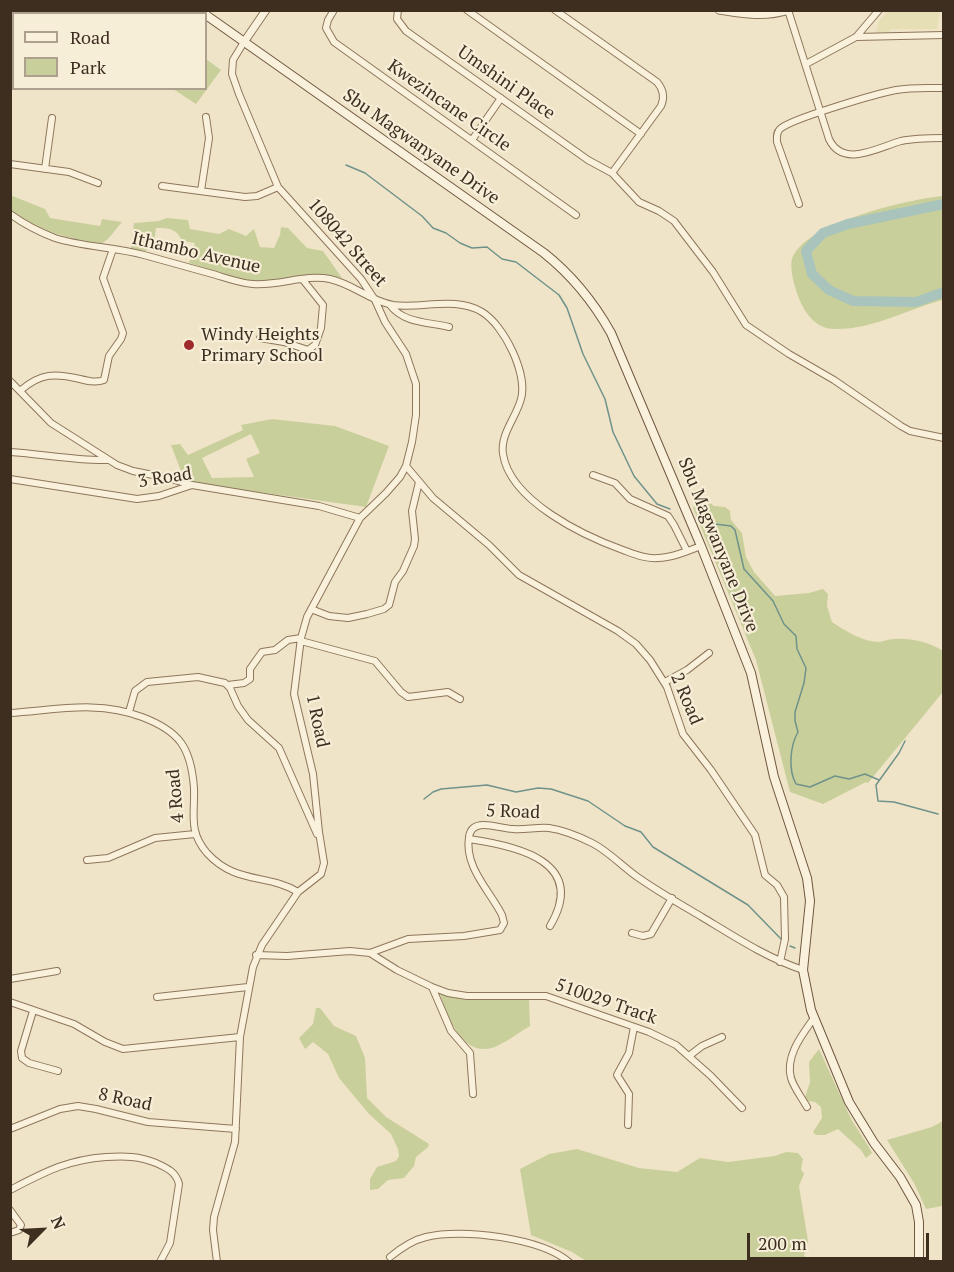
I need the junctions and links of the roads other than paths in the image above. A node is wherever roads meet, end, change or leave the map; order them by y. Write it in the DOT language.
graph roads {
  1 [pos="266,10"];
  2 [pos="334,10"];
  3 [pos="398,10"];
  4 [pos="467,10"];
  5 [pos="555,10"];
  6 [pos="719,10"];
  7 [pos="879,10"];
  8 [pos="789,11"];
  9 [pos="207,15"];
  10 [pos="944,35"];
  11 [pos="856,37"];
  12 [pos="244,42"];
  13 [pos="806,64"];
  14 [pos="944,87"];
  15 [pos="501,99"];
  16 [pos="821,112"];
  17 [pos="206,117"];
  18 [pos="52,118"];
  19 [pos="641,134"];
  20 [pos="944,138"];
  21 [pos="472,141"];
  22 [pos="10,164"];
  23 [pos="45,169"];
  24 [pos="611,172"];
  25 [pos="98,183"];
  26 [pos="162,186"];
  27 [pos="278,187"];
  28 [pos="201,191"];
  29 [pos="799,204"];
  30 [pos="10,214"];
  31 [pos="576,215"];
  32 [pos="113,249"];
  33 [pos="303,280"];
  34 [pos="375,300"];
  35 [pos="390,305"];
  36 [pos="449,327"];
  37 [pos="260,339"];
  38 [pos="10,381"];
  39 [pos="21,390"];
  40 [pos="944,438"];
  41 [pos="10,452"];
  42 [pos="109,460"];
  43 [pos="406,466"];
  44 [pos="593,475"];
  45 [pos="10,479"];
  46 [pos="419,482"];
  47 [pos="192,485"];
  48 [pos="360,518"];
  49 [pos="701,546"];
  50 [pos="687,551"];
  51 [pos="311,609"];
  52 [pos="301,639"];
  53 [pos="709,653"];
  54 [pos="665,682"];
  55 [pos="228,685"];
  56 [pos="460,699"];
  57 [pos="129,712"];
  58 [pos="10,713"];
  59 [pos="195,834"];
  60 [pos="320,839"];
  61 [pos="469,839"];
  62 [pos="87,860"];
  63 [pos="298,892"];
  64 [pos="672,898"];
  65 [pos="550,926"];
  66 [pos="632,933"];
  67 [pos="370,953"];
  68 [pos="256,954"];
  69 [pos="780,962"];
  70 [pos="803,970"];
  71 [pos="57,972"];
  72 [pos="10,979"];
  73 [pos="248,987"];
  74 [pos="432,987"];
  75 [pos="157,997"];
  76 [pos="10,1002"];
  77 [pos="33,1011"];
  78 [pos="814,1018"];
  79 [pos="634,1027"];
  80 [pos="240,1037"];
  81 [pos="722,1037"];
  82 [pos="689,1056"];
  83 [pos="58,1071"];
  84 [pos="473,1095"];
  85 [pos="807,1107"];
  86 [pos="742,1108"];
  87 [pos="628,1125"];
  88 [pos="10,1129"];
  89 [pos="236,1129"];
  90 [pos="10,1190"];
  91 [pos="10,1210"];
  92 [pos="10,1233"];
  93 [pos="390,1257"];
  94 [pos="161,1261"];
  95 [pos="217,1262"];
  96 [pos="569,1262"];
  97 [pos="919,1262"];
  1 -- 12 [label="street"];
  2 -- 21 [label="street, Kwezincane Circle"];
  3 -- 15 [label="street, Umshini Place"];
  4 -- 19 [label="street"];
  5 -- 19 [label="street"];
  6 -- 8 [label="street"];
  7 -- 11 [label="street"];
  8 -- 13 [label="street"];
  9 -- 12 [label="main road, Sbu Magwanyane Drive"];
  10 -- 11 [label="street"];
  11 -- 13 [label="street"];
  12 -- 27 [label="street, 108042 Street"];
  12 -- 49 [label="main road, Sbu Magwanyane Drive"];
  13 -- 16 [label="street"];
  14 -- 16 [label="street"];
  15 -- 21 [label="street"];
  15 -- 24 [label="street, Umshini Place"];
  16 -- 20 [label="street"];
  16 -- 29 [label="street"];
  17 -- 28 [label="street"];
  18 -- 23 [label="street"];
  19 -- 24 [label="street"];
  21 -- 31 [label="street, Kwezincane Circle"];
  22 -- 23 [label="street"];
  23 -- 25 [label="street"];
  24 -- 40 [label="street"];
  26 -- 28 [label="street"];
  27 -- 28 [label="street"];
  27 -- 34 [label="street, 108042 Street"];
  30 -- 32 [label="street, Ithambo Avenue"];
  32 -- 33 [label="street, Ithambo Avenue"];
  32 -- 39 [label="street"];
  33 -- 34 [label="street, Ithambo Avenue"];
  33 -- 37 [label="street"];
  34 -- 35 [label="street, 108042 Street"];
  34 -- 43 [label="street, 1 Road"];
  35 -- 36 [label="street"];
  35 -- 50 [label="street, 108042 Street"];
  38 -- 39 [label="street"];
  39 -- 42 [label="street"];
  41 -- 42 [label="street"];
  42 -- 47 [label="street"];
  43 -- 46 [label="street, 2 Road"];
  43 -- 48 [label="street, 1 Road"];
  44 -- 50 [label="street"];
  45 -- 47 [label="street, 3 Road"];
  46 -- 51 [label="street"];
  46 -- 54 [label="street, 2 Road"];
  47 -- 48 [label="street, 3 Road"];
  48 -- 51 [label="street, 1 Road"];
  49 -- 50 [label="street, 108042 Street"];
  49 -- 70 [label="main road, Sbu Magwanyane Drive"];
  51 -- 52 [label="street, 1 Road"];
  52 -- 55 [label="street"];
  52 -- 56 [label="street"];
  52 -- 60 [label="street, 1 Road"];
  53 -- 54 [label="street"];
  54 -- 69 [label="street, 2 Road"];
  55 -- 57 [label="street"];
  55 -- 60 [label="street"];
  57 -- 58 [label="street, 4 Road"];
  57 -- 59 [label="street, 4 Road"];
  59 -- 62 [label="street"];
  59 -- 63 [label="street, 4 Road"];
  60 -- 63 [label="street, 1 Road"];
  61 -- 64 [label="street, 5 Road"];
  61 -- 65 [label="street"];
  61 -- 67 [label="street, 5 Road"];
  63 -- 68 [label="street, 1 Road"];
  64 -- 66 [label="street"];
  64 -- 69 [label="street, 5 Road"];
  67 -- 68 [label="street, 5 Road"];
  67 -- 74 [label="street, 510029 Track"];
  68 -- 73 [label="street, 1 Road"];
  69 -- 70 [label="street, 5 Road"];
  70 -- 78 [label="main road, Sbu Magwanyane Drive"];
  71 -- 72 [label="street"];
  73 -- 75 [label="street"];
  73 -- 80 [label="street, 1 Road"];
  74 -- 79 [label="street, 510029 Track"];
  74 -- 84 [label="street"];
  76 -- 77 [label="street"];
  77 -- 80 [label="street"];
  77 -- 83 [label="street"];
  78 -- 85 [label="street"];
  78 -- 97 [label="main road, Sbu Magwanyane Drive"];
  79 -- 82 [label="street, 510029 Track"];
  79 -- 87 [label="street"];
  80 -- 89 [label="street, 1 Road"];
  81 -- 82 [label="street"];
  82 -- 86 [label="street, 510029 Track"];
  88 -- 89 [label="street, 8 Road"];
  89 -- 95 [label="street, 1 Road"];
  90 -- 94 [label="street"];
  91 -- 92 [label="street"];
  93 -- 96 [label="street"];
}
